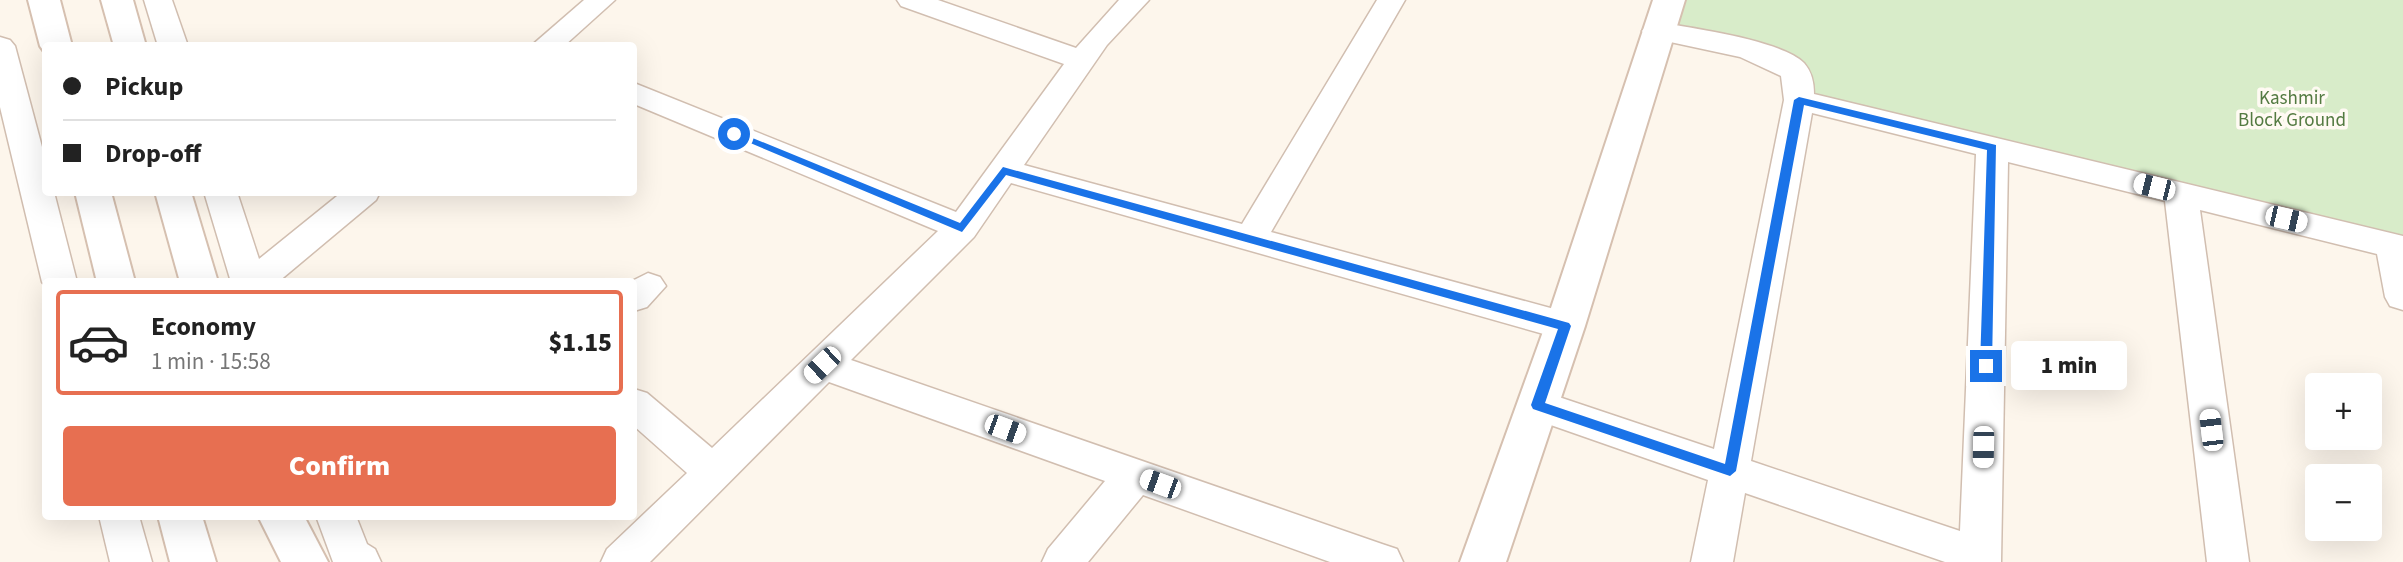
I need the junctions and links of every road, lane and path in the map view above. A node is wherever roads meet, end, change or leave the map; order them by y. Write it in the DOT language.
graph roads {
  1 [pos="44,0"];
  2 [pos="158,0"];
  3 [pos="601,0"];
  4 [pos="911,0"];
  5 [pos="1135,0"];
  6 [pos="1391,0"];
  7 [pos="124,2"];
  8 [pos="1663,15"];
  9 [pos="56,42"];
  10 [pos="129,42"];
  11 [pos="172,42"];
  12 [pos="550,42"];
  13 [pos="0,46"];
  14 [pos="1082,60"];
  15 [pos="637,94"];
  16 [pos="1799,100"];
  17 [pos="1992,148"];
  18 [pos="1003,170"];
  19 [pos="2181,194"];
  20 [pos="94,196"];
  21 [pos="174,196"];
  22 [pos="221,196"];
  23 [pos="359,196"];
  24 [pos="962,228"];
  25 [pos="1250,239"];
  26 [pos="2397,246"];
  27 [pos="59,278"];
  28 [pos="115,278"];
  29 [pos="198,278"];
  30 [pos="248,278"];
  31 [pos="259,278"];
  32 [pos="2403,298"];
  33 [pos="1565,326"];
  34 [pos="822,365"];
  35 [pos="1538,405"];
  36 [pos="637,407"];
  37 [pos="1730,471"];
  38 [pos="713,472"];
  39 [pos="1135,475"];
  40 [pos="120,520"];
  41 [pos="181,520"];
  42 [pos="282,520"];
  43 [pos="338,520"];
  44 [pos="1980,559"];
  45 [pos="131,562"];
  46 [pos="193,562"];
  47 [pos="305,562"];
  48 [pos="360,562"];
  49 [pos="622,562"];
  50 [pos="1063,562"];
  51 [pos="1382,562"];
  52 [pos="1483,562"];
  53 [pos="1712,562"];
  54 [pos="2228,562"];
  1 -- 9 [label="street"];
  2 -- 11 [label="street"];
  3 -- 12 [label="street"];
  4 -- 14 [label="street"];
  5 -- 14 [label="street"];
  6 -- 25 [label="street"];
  7 -- 10 [label="street"];
  8 -- 16 [label="street"];
  8 -- 33 [label="street"];
  13 -- 27 [label="street"];
  14 -- 18 [label="street"];
  15 -- 24 [label="street"];
  16 -- 17 [label="street"];
  16 -- 37 [label="street"];
  17 -- 19 [label="street"];
  17 -- 44 [label="street"];
  18 -- 24 [label="street"];
  18 -- 25 [label="street"];
  19 -- 26 [label="street"];
  19 -- 54 [label="street"];
  20 -- 28 [label="street"];
  21 -- 29 [label="street"];
  22 -- 30 [label="street"];
  23 -- 31 [label="street"];
  24 -- 34 [label="street"];
  25 -- 33 [label="street"];
  26 -- 32 [label="street"];
  33 -- 35 [label="street"];
  34 -- 38 [label="street"];
  34 -- 39 [label="street"];
  35 -- 37 [label="street"];
  35 -- 52 [label="street"];
  36 -- 38 [label="street"];
  37 -- 44 [label="street"];
  37 -- 53 [label="street"];
  38 -- 49 [label="street"];
  39 -- 50 [label="street"];
  39 -- 51 [label="street"];
  40 -- 45 [label="street"];
  41 -- 46 [label="street"];
  42 -- 47 [label="street"];
  43 -- 48 [label="street"];
}
